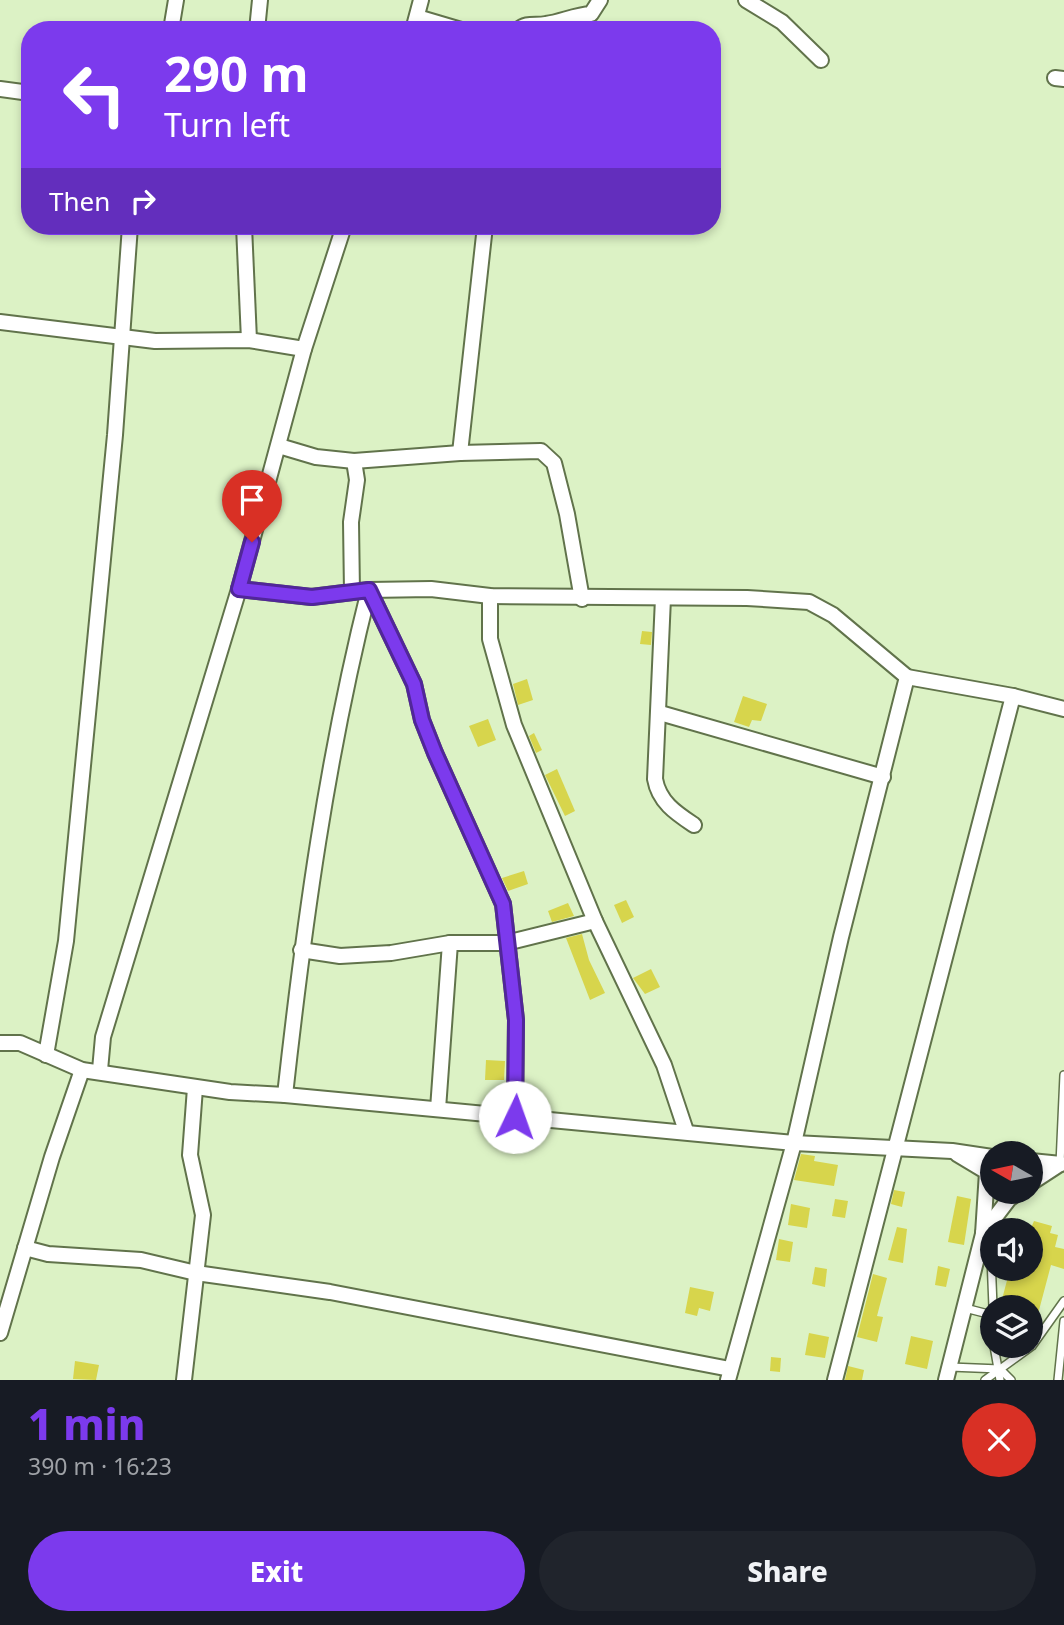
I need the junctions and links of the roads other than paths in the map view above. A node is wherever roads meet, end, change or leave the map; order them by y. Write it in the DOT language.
graph roads {
  1 [pos="176,0"];
  2 [pos="260,0"];
  3 [pos="421,0"];
  4 [pos="600,0"];
  5 [pos="746,0"];
  6 [pos="172,21"];
  7 [pos="258,21"];
  8 [pos="416,21"];
  9 [pos="550,21"];
  10 [pos="821,60"];
  11 [pos="0,89"];
  12 [pos="21,92"];
  13 [pos="129,235"];
  14 [pos="244,235"];
  15 [pos="341,235"];
  16 [pos="484,235"];
  17 [pos="0,321"];
  18 [pos="122,335"];
  19 [pos="249,340"];
  20 [pos="304,349"];
  21 [pos="279,446"];
  22 [pos="460,453"];
  23 [pos="354,461"];
  24 [pos="239,589"];
  25 [pos="369,590"];
  26 [pos="352,592"];
  27 [pos="490,596"];
  28 [pos="663,598"];
  29 [pos="582,599"];
  30 [pos="907,677"];
  31 [pos="1013,696"];
  32 [pos="1064,709"];
  33 [pos="660,713"];
  34 [pos="883,776"];
  35 [pos="694,825"];
  36 [pos="595,921"];
  37 [pos="450,943"];
  38 [pos="506,943"];
  39 [pos="301,950"];
  40 [pos="0,1043"];
  41 [pos="46,1055"];
  42 [pos="82,1070"];
  43 [pos="100,1070"];
  44 [pos="1064,1075"];
  45 [pos="194,1088"];
  46 [pos="285,1095"];
  47 [pos="438,1109"];
  48 [pos="515,1117"];
  49 [pos="687,1131"];
  50 [pos="794,1143"];
  51 [pos="894,1150"];
  52 [pos="952,1151"];
  53 [pos="980,1155"];
  54 [pos="1043,1162"];
  55 [pos="1062,1164"];
  56 [pos="1043,1176"];
  57 [pos="984,1218"];
  58 [pos="980,1246"];
  59 [pos="25,1248"];
  60 [pos="196,1273"];
  61 [pos="16,1279"];
  62 [pos="0,1282"];
  63 [pos="1064,1301"];
  64 [pos="965,1308"];
  65 [pos="980,1312"];
  66 [pos="1064,1321"];
  67 [pos="0,1334"];
  68 [pos="997,1358"];
  69 [pos="1000,1369"];
  70 [pos="948,1374"];
  71 [pos="729,1375"];
  72 [pos="184,1380"];
  73 [pos="835,1380"];
  74 [pos="985,1380"];
  75 [pos="1000,1380"];
  76 [pos="1011,1380"];
  77 [pos="1058,1380"];
  1 -- 6 [label="street"];
  2 -- 7 [label="street"];
  3 -- 8 [label="street"];
  4 -- 9 [label="street"];
  5 -- 10 [label="street"];
  11 -- 12 [label="street"];
  13 -- 18 [label="street"];
  14 -- 19 [label="street"];
  15 -- 20 [label="street"];
  16 -- 22 [label="street"];
  17 -- 18 [label="street"];
  18 -- 19 [label="street"];
  18 -- 41 [label="street"];
  19 -- 20 [label="street"];
  20 -- 21 [label="street"];
  21 -- 23 [label="street"];
  21 -- 24 [label="street"];
  22 -- 23 [label="street"];
  22 -- 29 [label="street"];
  23 -- 26 [label="street"];
  24 -- 26 [label="street"];
  24 -- 43 [label="street"];
  25 -- 26 [label="street"];
  25 -- 27 [label="street"];
  25 -- 38 [label="street"];
  25 -- 39 [label="street"];
  27 -- 29 [label="street"];
  27 -- 36 [label="street"];
  28 -- 29 [label="street"];
  28 -- 30 [label="street"];
  28 -- 33 [label="street"];
  30 -- 31 [label="street"];
  30 -- 34 [label="street"];
  31 -- 32 [label="street"];
  31 -- 51 [label="street"];
  33 -- 34 [label="street"];
  33 -- 35 [label="street"];
  34 -- 50 [label="street"];
  36 -- 38 [label="street"];
  36 -- 49 [label="street"];
  37 -- 38 [label="street"];
  37 -- 39 [label="street"];
  37 -- 47 [label="street"];
  38 -- 48 [label="street"];
  39 -- 46 [label="street"];
  40 -- 41 [label="street"];
  41 -- 42 [label="street"];
  42 -- 43 [label="street"];
  42 -- 59 [label="street"];
  43 -- 45 [label="street"];
  44 -- 55 [label="lane"];
  45 -- 46 [label="street"];
  45 -- 60 [label="street"];
  46 -- 47 [label="street"];
  47 -- 48 [label="street"];
  48 -- 49 [label="street"];
  49 -- 50 [label="street"];
  50 -- 51 [label="street"];
  50 -- 71 [label="street"];
  51 -- 52 [label="street"];
  51 -- 73 [label="street"];
  52 -- 53 [label="street"];
  52 -- 57 [label="street"];
  54 -- 55 [label="street"];
  55 -- 56 [label="street"];
  58 -- 64 [label="street"];
  59 -- 60 [label="street"];
  59 -- 61 [label="street"];
  60 -- 71 [label="street"];
  60 -- 72 [label="street"];
  61 -- 62 [label="street"];
  61 -- 67 [label="street"];
  63 -- 69 [label="lane"];
  64 -- 65 [label="lane"];
  64 -- 70 [label="street"];
  66 -- 77 [label="lane"];
  68 -- 69 [label="lane"];
  69 -- 70 [label="lane"];
  69 -- 74 [label="lane"];
  69 -- 75 [label="lane"];
  69 -- 76 [label="lane"];
}
